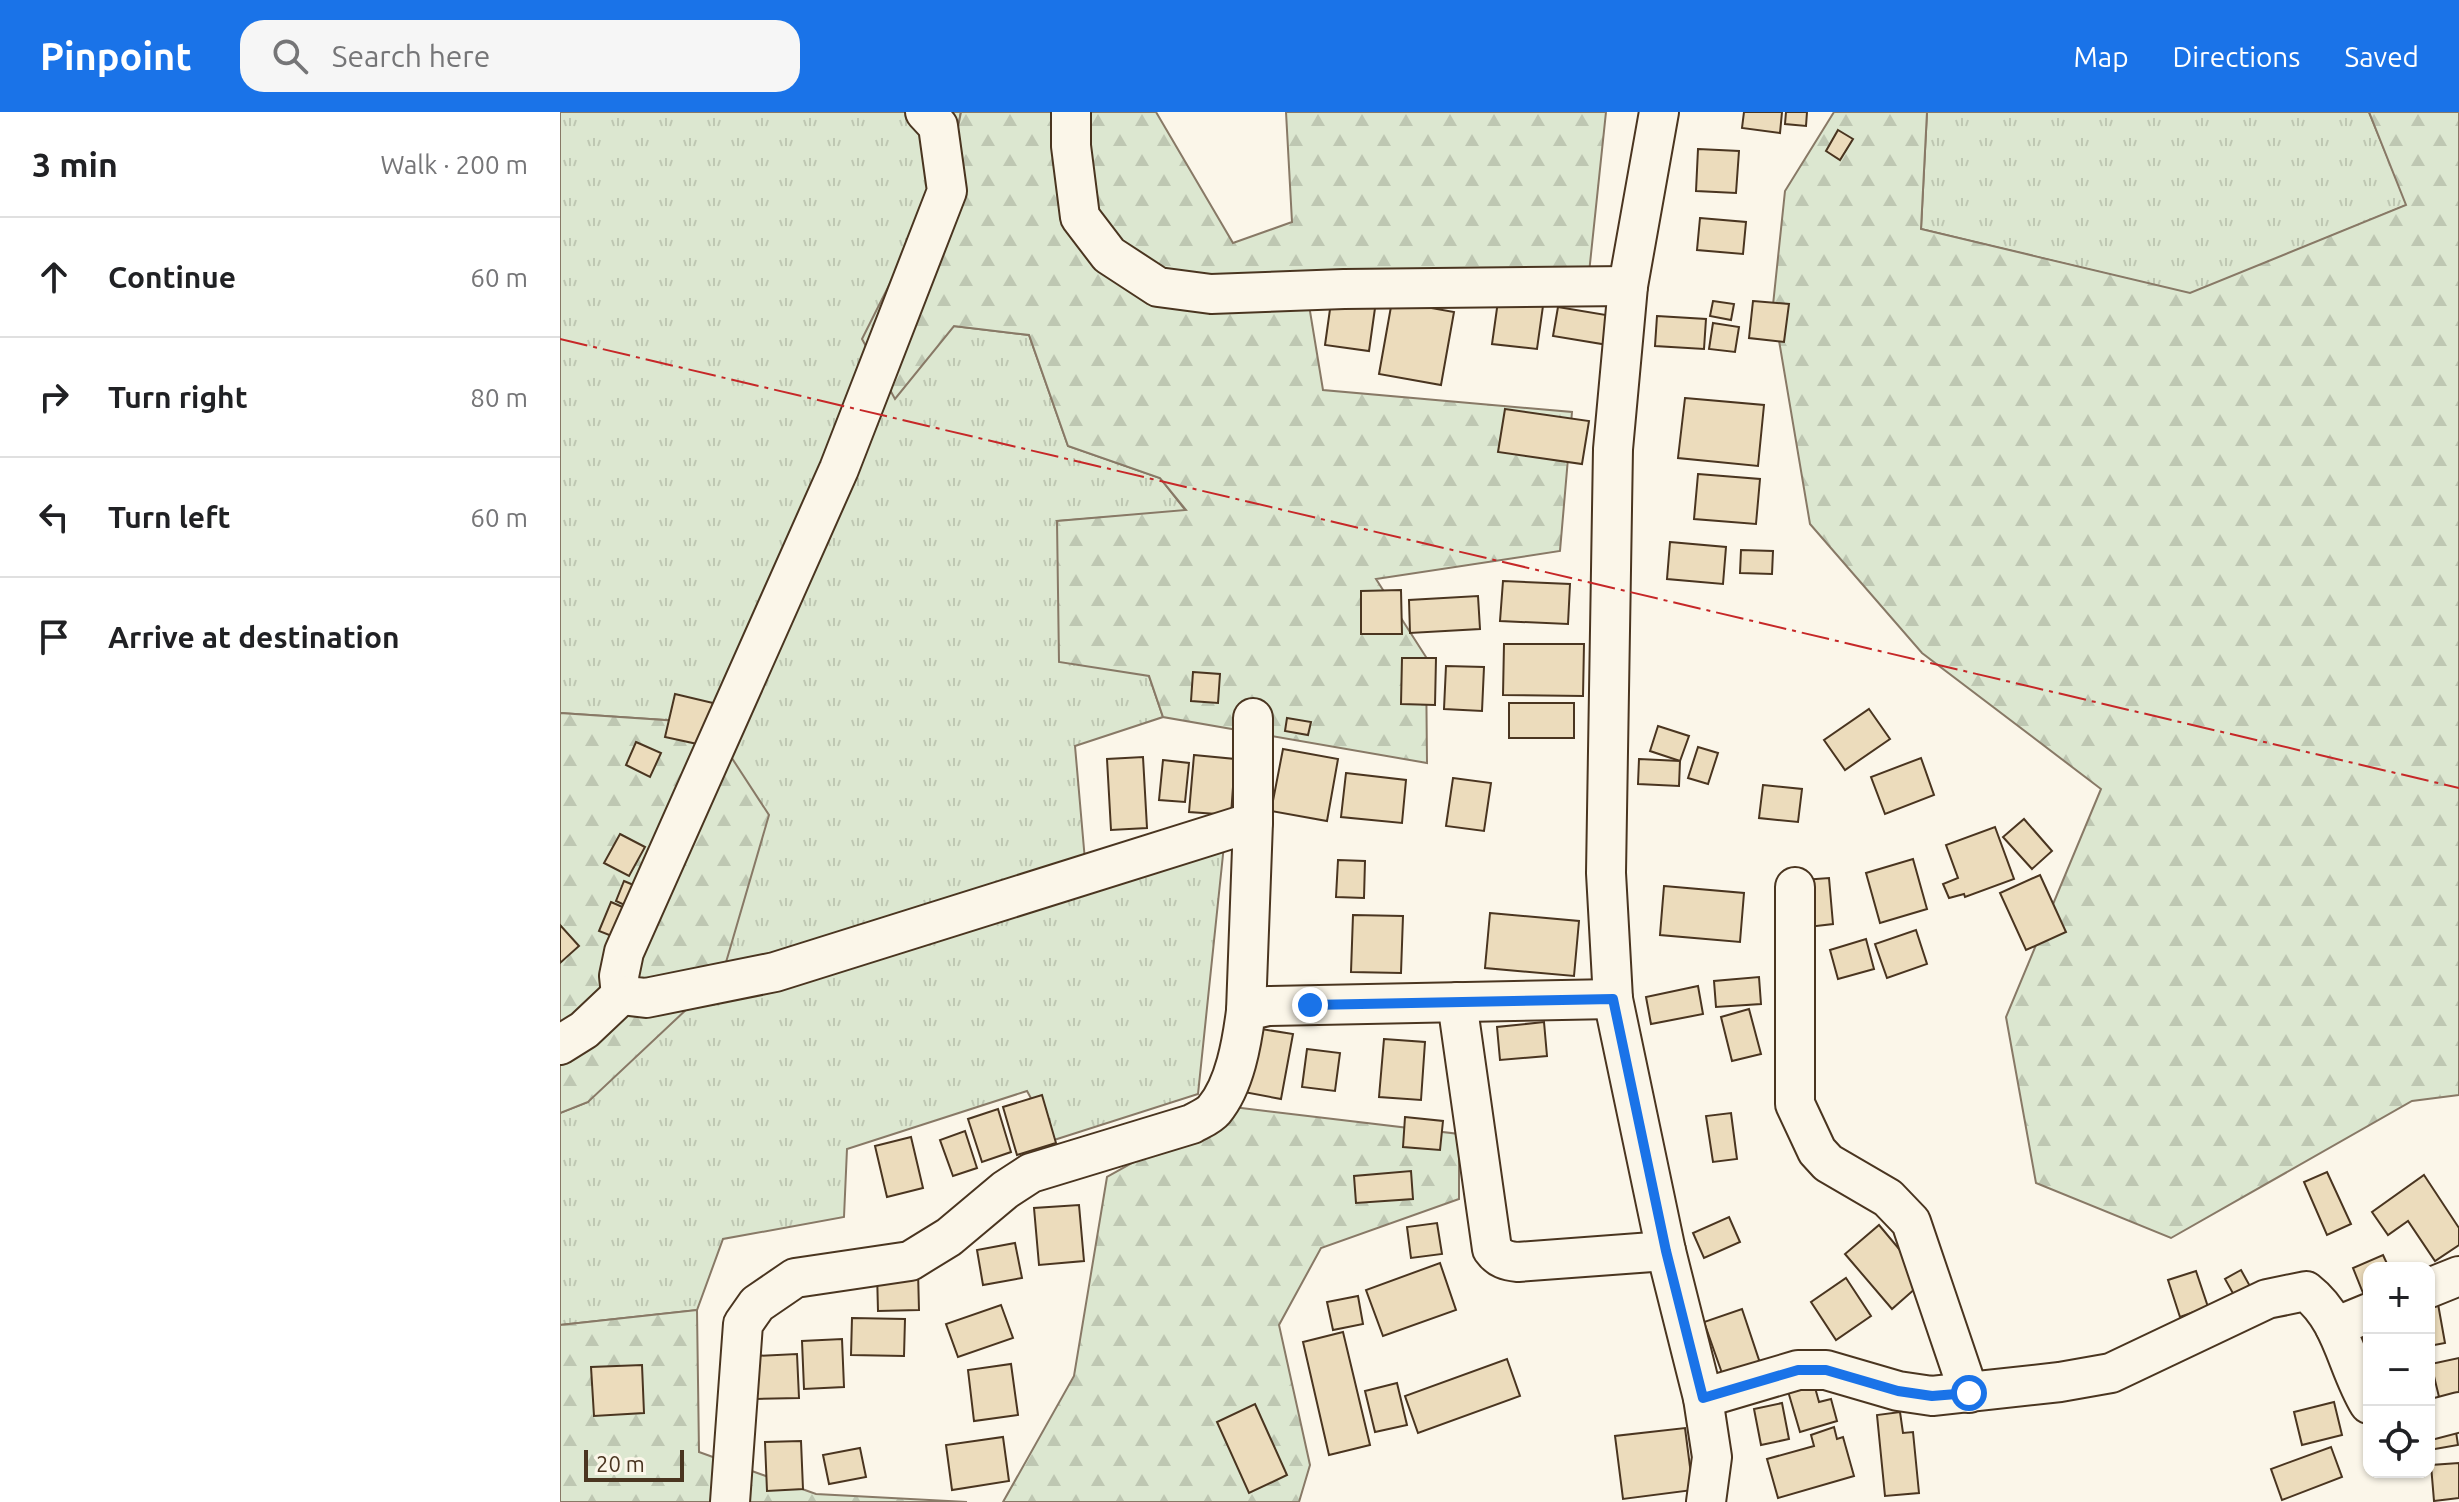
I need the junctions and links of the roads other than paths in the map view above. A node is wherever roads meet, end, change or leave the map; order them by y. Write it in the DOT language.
graph roads {
  1 [pos="925,112"];
  2 [pos="1071,112"];
  3 [pos="1659,112"];
  4 [pos="1628,286"];
  5 [pos="1253,718"];
  6 [pos="1253,822"];
  7 [pos="1795,887"];
  8 [pos="621,995"];
  9 [pos="1613,999"];
  10 [pos="1457,1002"];
  11 [pos="1246,1011"];
  12 [pos="560,1045"];
  13 [pos="1666,1251"];
  14 [pos="2459,1276"];
  15 [pos="2435,1286"];
  16 [pos="2352,1320"];
  17 [pos="2363,1374"];
  18 [pos="1969,1393"];
  19 [pos="1703,1398"];
  20 [pos="2459,1412"];
  21 [pos="2435,1418"];
  22 [pos="730,1502"];
  23 [pos="1706,1502"];
  1 -- 8 [label="street"];
  2 -- 4 [label="street"];
  3 -- 4 [label="street"];
  4 -- 9 [label="street"];
  5 -- 6 [label="street"];
  6 -- 8 [label="street"];
  6 -- 11 [label="street"];
  7 -- 18 [label="street"];
  8 -- 12 [label="street"];
  9 -- 10 [label="street"];
  9 -- 13 [label="street"];
  10 -- 11 [label="street"];
  10 -- 13 [label="street"];
  11 -- 22 [label="street"];
  13 -- 19 [label="street"];
  14 -- 15 [label="street"];
  16 -- 17 [label="street"];
  16 -- 18 [label="street"];
  18 -- 19 [label="street"];
  19 -- 23 [label="street"];
  20 -- 21 [label="street"];
}
